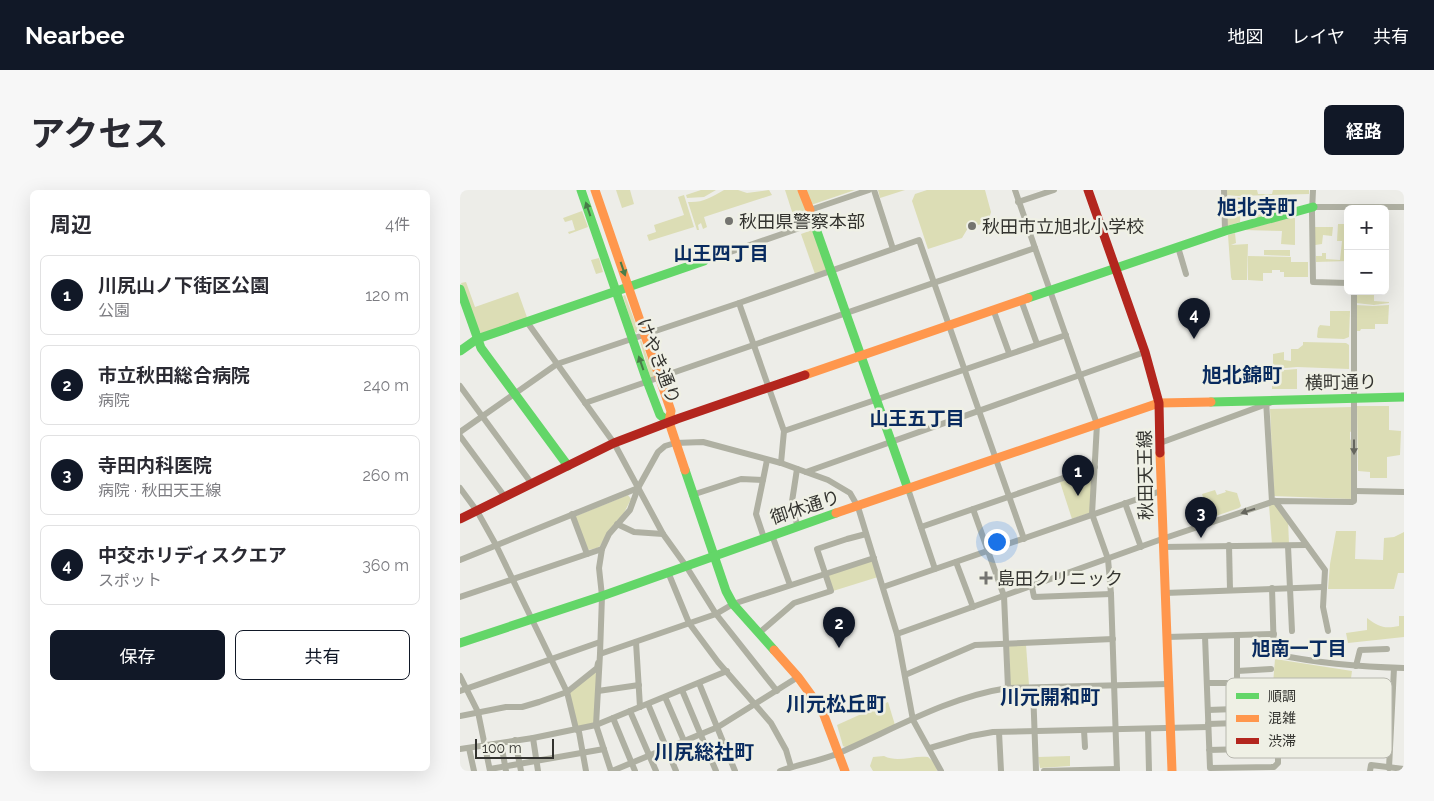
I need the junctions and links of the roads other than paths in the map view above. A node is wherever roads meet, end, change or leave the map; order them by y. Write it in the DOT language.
graph roads {
  1 [pos="582,190"];
  2 [pos="595,190"];
  3 [pos="802,190"];
  4 [pos="869,190"];
  5 [pos="874,190"];
  6 [pos="1015,190"];
  7 [pos="1054,190"];
  8 [pos="1088,190"];
  9 [pos="1224,190"];
  10 [pos="1313,190"];
  11 [pos="1018,202"];
  12 [pos="1313,207"];
  13 [pos="1389,207"];
  14 [pos="1404,207"];
  15 [pos="1344,208"];
  16 [pos="810,210"];
  17 [pos="814,223"];
  18 [pos="1225,231"];
  19 [pos="1178,247"];
  20 [pos="1035,248"];
  21 [pos="894,249"];
  22 [pos="704,262"];
  23 [pos="1116,268"];
  24 [pos="831,271"];
  25 [pos="1186,274"];
  26 [pos="935,283"];
  27 [pos="1344,283"];
  28 [pos="629,288"];
  29 [pos="460,290"];
  30 [pos="1050,290"];
  31 [pos="616,291"];
  32 [pos="1354,295"];
  33 [pos="1021,300"];
  34 [pos="739,303"];
  35 [pos="993,309"];
  36 [pos="846,314"];
  37 [pos="527,322"];
  38 [pos="950,325"];
  39 [pos="645,335"];
  40 [pos="1066,335"];
  41 [pos="477,339"];
  42 [pos="633,340"];
  43 [pos="1037,344"];
  44 [pos="754,346"];
  45 [pos="460,351"];
  46 [pos="1145,352"];
  47 [pos="1009,354"];
  48 [pos="860,356"];
  49 [pos="557,364"];
  50 [pos="965,369"];
  51 [pos="1079,376"];
  52 [pos="659,378"];
  53 [pos="647,381"];
  54 [pos="768,387"];
  55 [pos="461,389"];
  56 [pos="515,392"];
  57 [pos="1404,397"];
  58 [pos="1353,398"];
  59 [pos="876,400"];
  60 [pos="1159,402"];
  61 [pos="1266,402"];
  62 [pos="585,403"];
  63 [pos="979,411"];
  64 [pos="483,415"];
  65 [pos="669,422"];
  66 [pos="1096,424"];
  67 [pos="784,430"];
  68 [pos="460,432"];
  69 [pos="460,436"];
  70 [pos="614,442"];
  71 [pos="891,442"];
  72 [pos="675,443"];
  73 [pos="1160,443"];
  74 [pos="996,458"];
  75 [pos="767,460"];
  76 [pos="781,463"];
  77 [pos="568,466"];
  78 [pos="1095,467"];
  79 [pos="797,469"];
  80 [pos="806,472"];
  81 [pos="763,480"];
  82 [pos="532,484"];
  83 [pos="460,488"];
  84 [pos="638,488"];
  85 [pos="908,489"];
  86 [pos="1161,490"];
  87 [pos="1354,491"];
  88 [pos="1404,492"];
  89 [pos="692,495"];
  90 [pos="1010,496"];
  91 [pos="505,497"];
  92 [pos="1274,502"];
  93 [pos="1125,503"];
  94 [pos="858,507"];
  95 [pos="973,509"];
  96 [pos="477,511"];
  97 [pos="572,514"];
  98 [pos="1092,514"];
  99 [pos="460,519"];
  100 [pos="617,524"];
  101 [pos="798,526"];
  102 [pos="921,527"];
  103 [pos="663,534"];
  104 [pos="866,534"];
  105 [pos="768,537"];
  106 [pos="1024,538"];
  107 [pos="1163,543"];
  108 [pos="496,545"];
  109 [pos="1229,545"];
  110 [pos="1306,545"];
  111 [pos="1288,546"];
  112 [pos="1141,547"];
  113 [pos="602,549"];
  114 [pos="987,551"];
  115 [pos="587,554"];
  116 [pos="712,556"];
  117 [pos="874,558"];
  118 [pos="1108,559"];
  119 [pos="460,560"];
  120 [pos="956,562"];
  121 [pos="686,566"];
  122 [pos="935,569"];
  123 [pos="668,572"];
  124 [pos="826,574"];
  125 [pos="512,580"];
  126 [pos="790,585"];
  127 [pos="883,586"];
  128 [pos="1032,587"];
  129 [pos="1323,587"];
  130 [pos="1272,588"];
  131 [pos="1290,588"];
  132 [pos="1230,590"];
  133 [pos="1165,593"];
  134 [pos="1111,594"];
  135 [pos="602,596"];
  136 [pos="1004,596"];
  137 [pos="460,597"];
  138 [pos="733,604"];
  139 [pos="972,607"];
  140 [pos="716,614"];
  141 [pos="531,619"];
  142 [pos="689,623"];
  143 [pos="1292,631"];
  144 [pos="1328,631"];
  145 [pos="758,633"];
  146 [pos="897,634"];
  147 [pos="1274,634"];
  148 [pos="1236,635"];
  149 [pos="1205,636"];
  150 [pos="1167,637"];
  151 [pos="1113,639"];
  152 [pos="600,642"];
  153 [pos="636,642"];
  154 [pos="460,643"];
  155 [pos="1006,643"];
  156 [pos="1387,649"];
  157 [pos="600,654"];
  158 [pos="551,660"];
  159 [pos="1356,666"];
  160 [pos="1394,668"];
  161 [pos="1404,668"];
  162 [pos="1271,669"];
  163 [pos="727,671"];
  164 [pos="1237,671"];
  165 [pos="905,675"];
  166 [pos="460,676"];
  167 [pos="798,677"];
  168 [pos="1237,678"];
  169 [pos="699,683"];
  170 [pos="1207,683"];
  171 [pos="1226,683"];
  172 [pos="1168,684"];
  173 [pos="639,686"];
  174 [pos="1114,686"];
  175 [pos="1008,688"];
  176 [pos="1032,688"];
  177 [pos="463,690"];
  178 [pos="682,690"];
  179 [pos="598,691"];
  180 [pos="777,691"];
  181 [pos="567,692"];
  182 [pos="665,697"];
  183 [pos="648,704"];
  184 [pos="755,704"];
  185 [pos="640,707"];
  186 [pos="1392,708"];
  187 [pos="1226,709"];
  188 [pos="1208,710"];
  189 [pos="630,711"];
  190 [pos="478,712"];
  191 [pos="460,716"];
  192 [pos="613,718"];
  193 [pos="913,720"];
  194 [pos="1226,724"];
  195 [pos="596,725"];
  196 [pos="1208,725"];
  197 [pos="718,727"];
  198 [pos="1170,728"];
  199 [pos="576,729"];
  200 [pos="1116,729"];
  201 [pos="1148,729"];
  202 [pos="1084,730"];
  203 [pos="1034,731"];
  204 [pos="999,732"];
  205 [pos="700,734"];
  206 [pos="533,738"];
  207 [pos="515,740"];
  208 [pos="684,741"];
  209 [pos="501,743"];
  210 [pos="485,746"];
  211 [pos="1085,747"];
  212 [pos="469,748"];
  213 [pos="930,748"];
  214 [pos="604,749"];
  215 [pos="666,749"];
  216 [pos="460,750"];
  217 [pos="1209,750"];
  218 [pos="1226,750"];
  219 [pos="582,752"];
  220 [pos="839,753"];
  221 [pos="650,756"];
  222 [pos="1278,758"];
  223 [pos="1390,758"];
  224 [pos="536,760"];
  225 [pos="520,763"];
  226 [pos="632,763"];
  227 [pos="791,767"];
  228 [pos="506,768"];
  229 [pos="803,768"];
  230 [pos="1389,768"];
  231 [pos="1404,769"];
  232 [pos="490,770"];
  233 [pos="1117,770"];
  234 [pos="1245,770"];
  235 [pos="474,771"];
  236 [pos="521,771"];
  237 [pos="538,771"];
  238 [pos="586,771"];
  239 [pos="612,771"];
  240 [pos="635,771"];
  241 [pos="656,771"];
  242 [pos="676,771"];
  243 [pos="716,771"];
  244 [pos="735,771"];
  245 [pos="780,771"];
  246 [pos="845,771"];
  247 [pos="941,771"];
  248 [pos="1001,771"];
  249 [pos="1036,771"];
  250 [pos="1044,771"];
  251 [pos="1149,771"];
  252 [pos="1172,771"];
  253 [pos="1370,771"];
  31 -- 1 [label="street, けやき通り, one-way"];
  2 -- 28 [label="street, けやき通り, one-way"];
  3 -- 16 [label="street"];
  4 -- 16 [label="street"];
  5 -- 21 [label="street"];
  6 -- 11 [label="street"];
  7 -- 11 [label="street"];
  8 -- 23 [label="street, 秋田天王線"];
  9 -- 18 [label="street"];
  10 -- 12 [label="street"];
  11 -- 20 [label="street"];
  12 -- 15 [label="street"];
  12 -- 18 [label="street"];
  12 -- 27 [label="street"];
  13 -- 14 [label="street"];
  16 -- 17 [label="street"];
  17 -- 22 [label="street"];
  17 -- 24 [label="street"];
  18 -- 19 [label="street"];
  19 -- 23 [label="street"];
  19 -- 25 [label="street"];
  20 -- 26 [label="street"];
  20 -- 30 [label="street"];
  21 -- 24 [label="street"];
  21 -- 26 [label="street"];
  22 -- 28 [label="street"];
  23 -- 30 [label="street"];
  23 -- 46 [label="street, 秋田天王線"];
  24 -- 34 [label="street"];
  24 -- 36 [label="street"];
  26 -- 36 [label="street"];
  26 -- 38 [label="street"];
  28 -- 31 [label="street"];
  28 -- 39 [label="street, けやき通り"];
  29 -- 41 [label="street"];
  30 -- 33 [label="street"];
  30 -- 40 [label="street"];
  31 -- 37 [label="street"];
  31 -- 42 [label="street, けやき通り"];
  32 -- 58 [label="street"];
  33 -- 35 [label="street"];
  33 -- 43 [label="street"];
  34 -- 39 [label="street"];
  34 -- 44 [label="street"];
  35 -- 38 [label="street"];
  35 -- 47 [label="street"];
  36 -- 44 [label="street"];
  36 -- 48 [label="street"];
  37 -- 41 [label="street"];
  37 -- 49 [label="street"];
  38 -- 48 [label="street"];
  38 -- 50 [label="street"];
  39 -- 42 [label="street"];
  39 -- 52 [label="street, けやき通り"];
  40 -- 43 [label="street"];
  40 -- 51 [label="street"];
  41 -- 45 [label="street"];
  41 -- 56 [label="street"];
  42 -- 49 [label="street"];
  53 -- 42 [label="street, けやき通り, one-way"];
  43 -- 47 [label="street"];
  44 -- 52 [label="street"];
  44 -- 54 [label="street"];
  46 -- 51 [label="street"];
  46 -- 60 [label="street, 秋田天王線"];
  47 -- 50 [label="street"];
  48 -- 54 [label="street"];
  48 -- 59 [label="street"];
  49 -- 56 [label="street"];
  49 -- 62 [label="street"];
  50 -- 59 [label="street"];
  50 -- 63 [label="street"];
  51 -- 63 [label="street"];
  51 -- 66 [label="street"];
  52 -- 53 [label="street"];
  52 -- 65 [label="street, けやき通り"];
  53 -- 62 [label="street"];
  53 -- 65 [label="street, けやき通り"];
  54 -- 65 [label="street"];
  54 -- 67 [label="street"];
  55 -- 64 [label="street"];
  56 -- 64 [label="street"];
  56 -- 77 [label="street"];
  57 -- 58 [label="street, 横町通り"];
  58 -- 61 [label="street, 横町通り"];
  58 -- 87 [label="street, one-way"];
  59 -- 67 [label="street"];
  59 -- 71 [label="street"];
  60 -- 61 [label="street, 横町通り"];
  60 -- 66 [label="street, 御休通り"];
  60 -- 73 [label="street, 秋田天王線"];
  61 -- 73 [label="street"];
  61 -- 92 [label="street"];
  62 -- 70 [label="street"];
  63 -- 71 [label="street"];
  63 -- 74 [label="street"];
  64 -- 68 [label="street"];
  64 -- 82 [label="street"];
  65 -- 70 [label="street"];
  65 -- 72 [label="street"];
  66 -- 74 [label="street, 御休通り"];
  66 -- 78 [label="street"];
  67 -- 76 [label="street"];
  69 -- 91 [label="street"];
  70 -- 77 [label="street"];
  70 -- 84 [label="street"];
  71 -- 80 [label="street"];
  71 -- 85 [label="street"];
  72 -- 75 [label="street"];
  72 -- 84 [label="street"];
  72 -- 89 [label="street"];
  73 -- 86 [label="street, 秋田天王線"];
  74 -- 85 [label="street, 御休通り"];
  74 -- 90 [label="street"];
  75 -- 76 [label="street"];
  75 -- 81 [label="street"];
  76 -- 79 [label="street"];
  77 -- 82 [label="street"];
  78 -- 90 [label="street"];
  78 -- 98 [label="street"];
  79 -- 80 [label="street"];
  79 -- 101 [label="street"];
  80 -- 94 [label="street"];
  81 -- 89 [label="street"];
  81 -- 105 [label="street"];
  82 -- 91 [label="street"];
  83 -- 96 [label="street"];
  84 -- 97 [label="street"];
  84 -- 100 [label="street"];
  84 -- 103 [label="street"];
  85 -- 94 [label="street, 御休通り"];
  85 -- 102 [label="street"];
  86 -- 93 [label="street"];
  86 -- 107 [label="street, 秋田天王線"];
  87 -- 88 [label="street"];
  87 -- 92 [label="street"];
  89 -- 116 [label="street"];
  90 -- 95 [label="street"];
  90 -- 106 [label="street"];
  91 -- 96 [label="street"];
  92 -- 107 [label="street, one-way"];
  92 -- 110 [label="street"];
  93 -- 98 [label="street"];
  93 -- 112 [label="street"];
  94 -- 101 [label="street, 御休通り"];
  94 -- 104 [label="street"];
  95 -- 102 [label="street"];
  95 -- 114 [label="street"];
  96 -- 99 [label="street"];
  96 -- 108 [label="street"];
  97 -- 108 [label="street"];
  97 -- 115 [label="street"];
  98 -- 106 [label="street"];
  98 -- 118 [label="street"];
  100 -- 103 [label="street"];
  100 -- 113 [label="street"];
  101 -- 105 [label="street, 御休通り"];
  102 -- 122 [label="street"];
  103 -- 121 [label="street"];
  104 -- 117 [label="street"];
  104 -- 124 [label="street"];
  105 -- 116 [label="street, 御休通り"];
  105 -- 126 [label="street"];
  106 -- 114 [label="street"];
  107 -- 109 [label="street"];
  107 -- 112 [label="street"];
  107 -- 133 [label="street, 秋田天王線"];
  108 -- 119 [label="street"];
  108 -- 125 [label="street"];
  109 -- 111 [label="street"];
  109 -- 132 [label="street"];
  110 -- 111 [label="street"];
  110 -- 129 [label="street"];
  111 -- 131 [label="street"];
  112 -- 118 [label="street"];
  113 -- 115 [label="street"];
  113 -- 135 [label="street"];
  114 -- 120 [label="street"];
  114 -- 136 [label="street"];
  115 -- 125 [label="street"];
  116 -- 121 [label="street, 御休通り"];
  116 -- 138 [label="street"];
  117 -- 124 [label="street"];
  117 -- 127 [label="street"];
  118 -- 128 [label="street"];
  118 -- 134 [label="street"];
  120 -- 122 [label="street"];
  120 -- 139 [label="street"];
  121 -- 123 [label="street, 御休通り"];
  121 -- 140 [label="street"];
  122 -- 127 [label="street"];
  123 -- 135 [label="street, 御休通り"];
  123 -- 142 [label="street"];
  124 -- 126 [label="street"];
  124 -- 145 [label="street"];
  125 -- 137 [label="street"];
  125 -- 141 [label="street"];
  126 -- 138 [label="street"];
  127 -- 146 [label="street"];
  128 -- 134 [label="street"];
  128 -- 136 [label="street"];
  129 -- 131 [label="street"];
  129 -- 144 [label="street"];
  130 -- 131 [label="street"];
  130 -- 132 [label="street"];
  130 -- 147 [label="street"];
  131 -- 143 [label="street"];
  132 -- 133 [label="street"];
  133 -- 150 [label="street, 秋田天王線"];
  134 -- 151 [label="street"];
  135 -- 141 [label="street, 御休通り"];
  135 -- 152 [label="street"];
  136 -- 139 [label="street"];
  136 -- 155 [label="street"];
  138 -- 140 [label="street"];
  138 -- 145 [label="street"];
  139 -- 146 [label="street"];
  140 -- 142 [label="street"];
  140 -- 180 [label="street"];
  141 -- 154 [label="street, 御休通り"];
  141 -- 158 [label="street"];
  142 -- 153 [label="street"];
  142 -- 163 [label="street"];
  145 -- 167 [label="street"];
  146 -- 165 [label="street"];
  147 -- 148 [label="street"];
  147 -- 159 [label="street"];
  148 -- 149 [label="street"];
  148 -- 164 [label="street"];
  149 -- 150 [label="street"];
  149 -- 170 [label="street"];
  150 -- 172 [label="street, 秋田天王線"];
  151 -- 155 [label="street"];
  151 -- 174 [label="street"];
  152 -- 157 [label="street"];
  152 -- 158 [label="street"];
  153 -- 157 [label="street"];
  153 -- 173 [label="street"];
  155 -- 165 [label="street"];
  155 -- 175 [label="street"];
  156 -- 159 [label="street"];
  157 -- 179 [label="street"];
  157 -- 181 [label="street"];
  158 -- 177 [label="street"];
  158 -- 181 [label="street"];
  159 -- 160 [label="street"];
  160 -- 161 [label="street"];
  160 -- 186 [label="street"];
  162 -- 164 [label="street"];
  163 -- 169 [label="street"];
  163 -- 184 [label="street"];
  164 -- 168 [label="street"];
  165 -- 193 [label="street"];
  166 -- 177 [label="street"];
  167 -- 180 [label="street"];
  167 -- 220 [label="street"];
  169 -- 178 [label="street"];
  169 -- 197 [label="street"];
  170 -- 171 [label="street"];
  170 -- 188 [label="street"];
  172 -- 174 [label="street"];
  172 -- 198 [label="street, 秋田天王線"];
  173 -- 179 [label="street"];
  173 -- 185 [label="street"];
  174 -- 176 [label="street"];
  174 -- 200 [label="street"];
  175 -- 176 [label="street"];
  175 -- 193 [label="street"];
  176 -- 203 [label="street"];
  177 -- 190 [label="street"];
  178 -- 182 [label="street"];
  178 -- 205 [label="street"];
  179 -- 195 [label="street"];
  180 -- 184 [label="street"];
  181 -- 190 [label="street"];
  181 -- 199 [label="street"];
  182 -- 183 [label="street"];
  182 -- 208 [label="street"];
  183 -- 185 [label="street"];
  183 -- 215 [label="street"];
  184 -- 197 [label="street"];
  184 -- 227 [label="street"];
  185 -- 189 [label="street"];
  187 -- 188 [label="street"];
  188 -- 196 [label="street"];
  189 -- 192 [label="street"];
  189 -- 221 [label="street"];
  190 -- 191 [label="street"];
  190 -- 210 [label="street"];
  192 -- 195 [label="street"];
  192 -- 226 [label="street"];
  193 -- 213 [label="street"];
  193 -- 220 [label="street"];
  194 -- 196 [label="street"];
  195 -- 199 [label="street"];
  195 -- 214 [label="street"];
  196 -- 198 [label="street"];
  196 -- 217 [label="street"];
  197 -- 205 [label="street"];
  197 -- 244 [label="street"];
  198 -- 201 [label="street"];
  198 -- 252 [label="street, 秋田天王線"];
  199 -- 206 [label="street"];
  199 -- 219 [label="street"];
  200 -- 201 [label="street"];
  200 -- 202 [label="street"];
  200 -- 233 [label="street"];
  201 -- 251 [label="street"];
  202 -- 203 [label="street"];
  202 -- 211 [label="street"];
  203 -- 204 [label="street"];
  203 -- 249 [label="street"];
  204 -- 213 [label="street"];
  204 -- 248 [label="street"];
  205 -- 208 [label="street"];
  205 -- 243 [label="street"];
  206 -- 207 [label="street"];
  206 -- 224 [label="street"];
  207 -- 209 [label="street"];
  207 -- 225 [label="street"];
  208 -- 215 [label="street"];
  209 -- 210 [label="street"];
  209 -- 228 [label="street"];
  210 -- 212 [label="street"];
  210 -- 232 [label="street"];
  212 -- 216 [label="street"];
  212 -- 235 [label="street"];
  213 -- 247 [label="street"];
  214 -- 219 [label="street"];
  214 -- 239 [label="street"];
  215 -- 221 [label="street"];
  215 -- 242 [label="street"];
  217 -- 218 [label="street"];
  217 -- 234 [label="street"];
  219 -- 224 [label="street"];
  219 -- 238 [label="street"];
  220 -- 229 [label="street"];
  220 -- 246 [label="street"];
  221 -- 226 [label="street"];
  221 -- 241 [label="street"];
  222 -- 234 [label="street"];
  223 -- 230 [label="street"];
  224 -- 225 [label="street"];
  224 -- 237 [label="street"];
  225 -- 228 [label="street"];
  225 -- 236 [label="street"];
  226 -- 239 [label="street"];
  226 -- 240 [label="street"];
  227 -- 229 [label="street"];
  227 -- 245 [label="street"];
  228 -- 232 [label="street"];
  230 -- 231 [label="street"];
  230 -- 253 [label="street"];
  233 -- 250 [label="street"];
}
